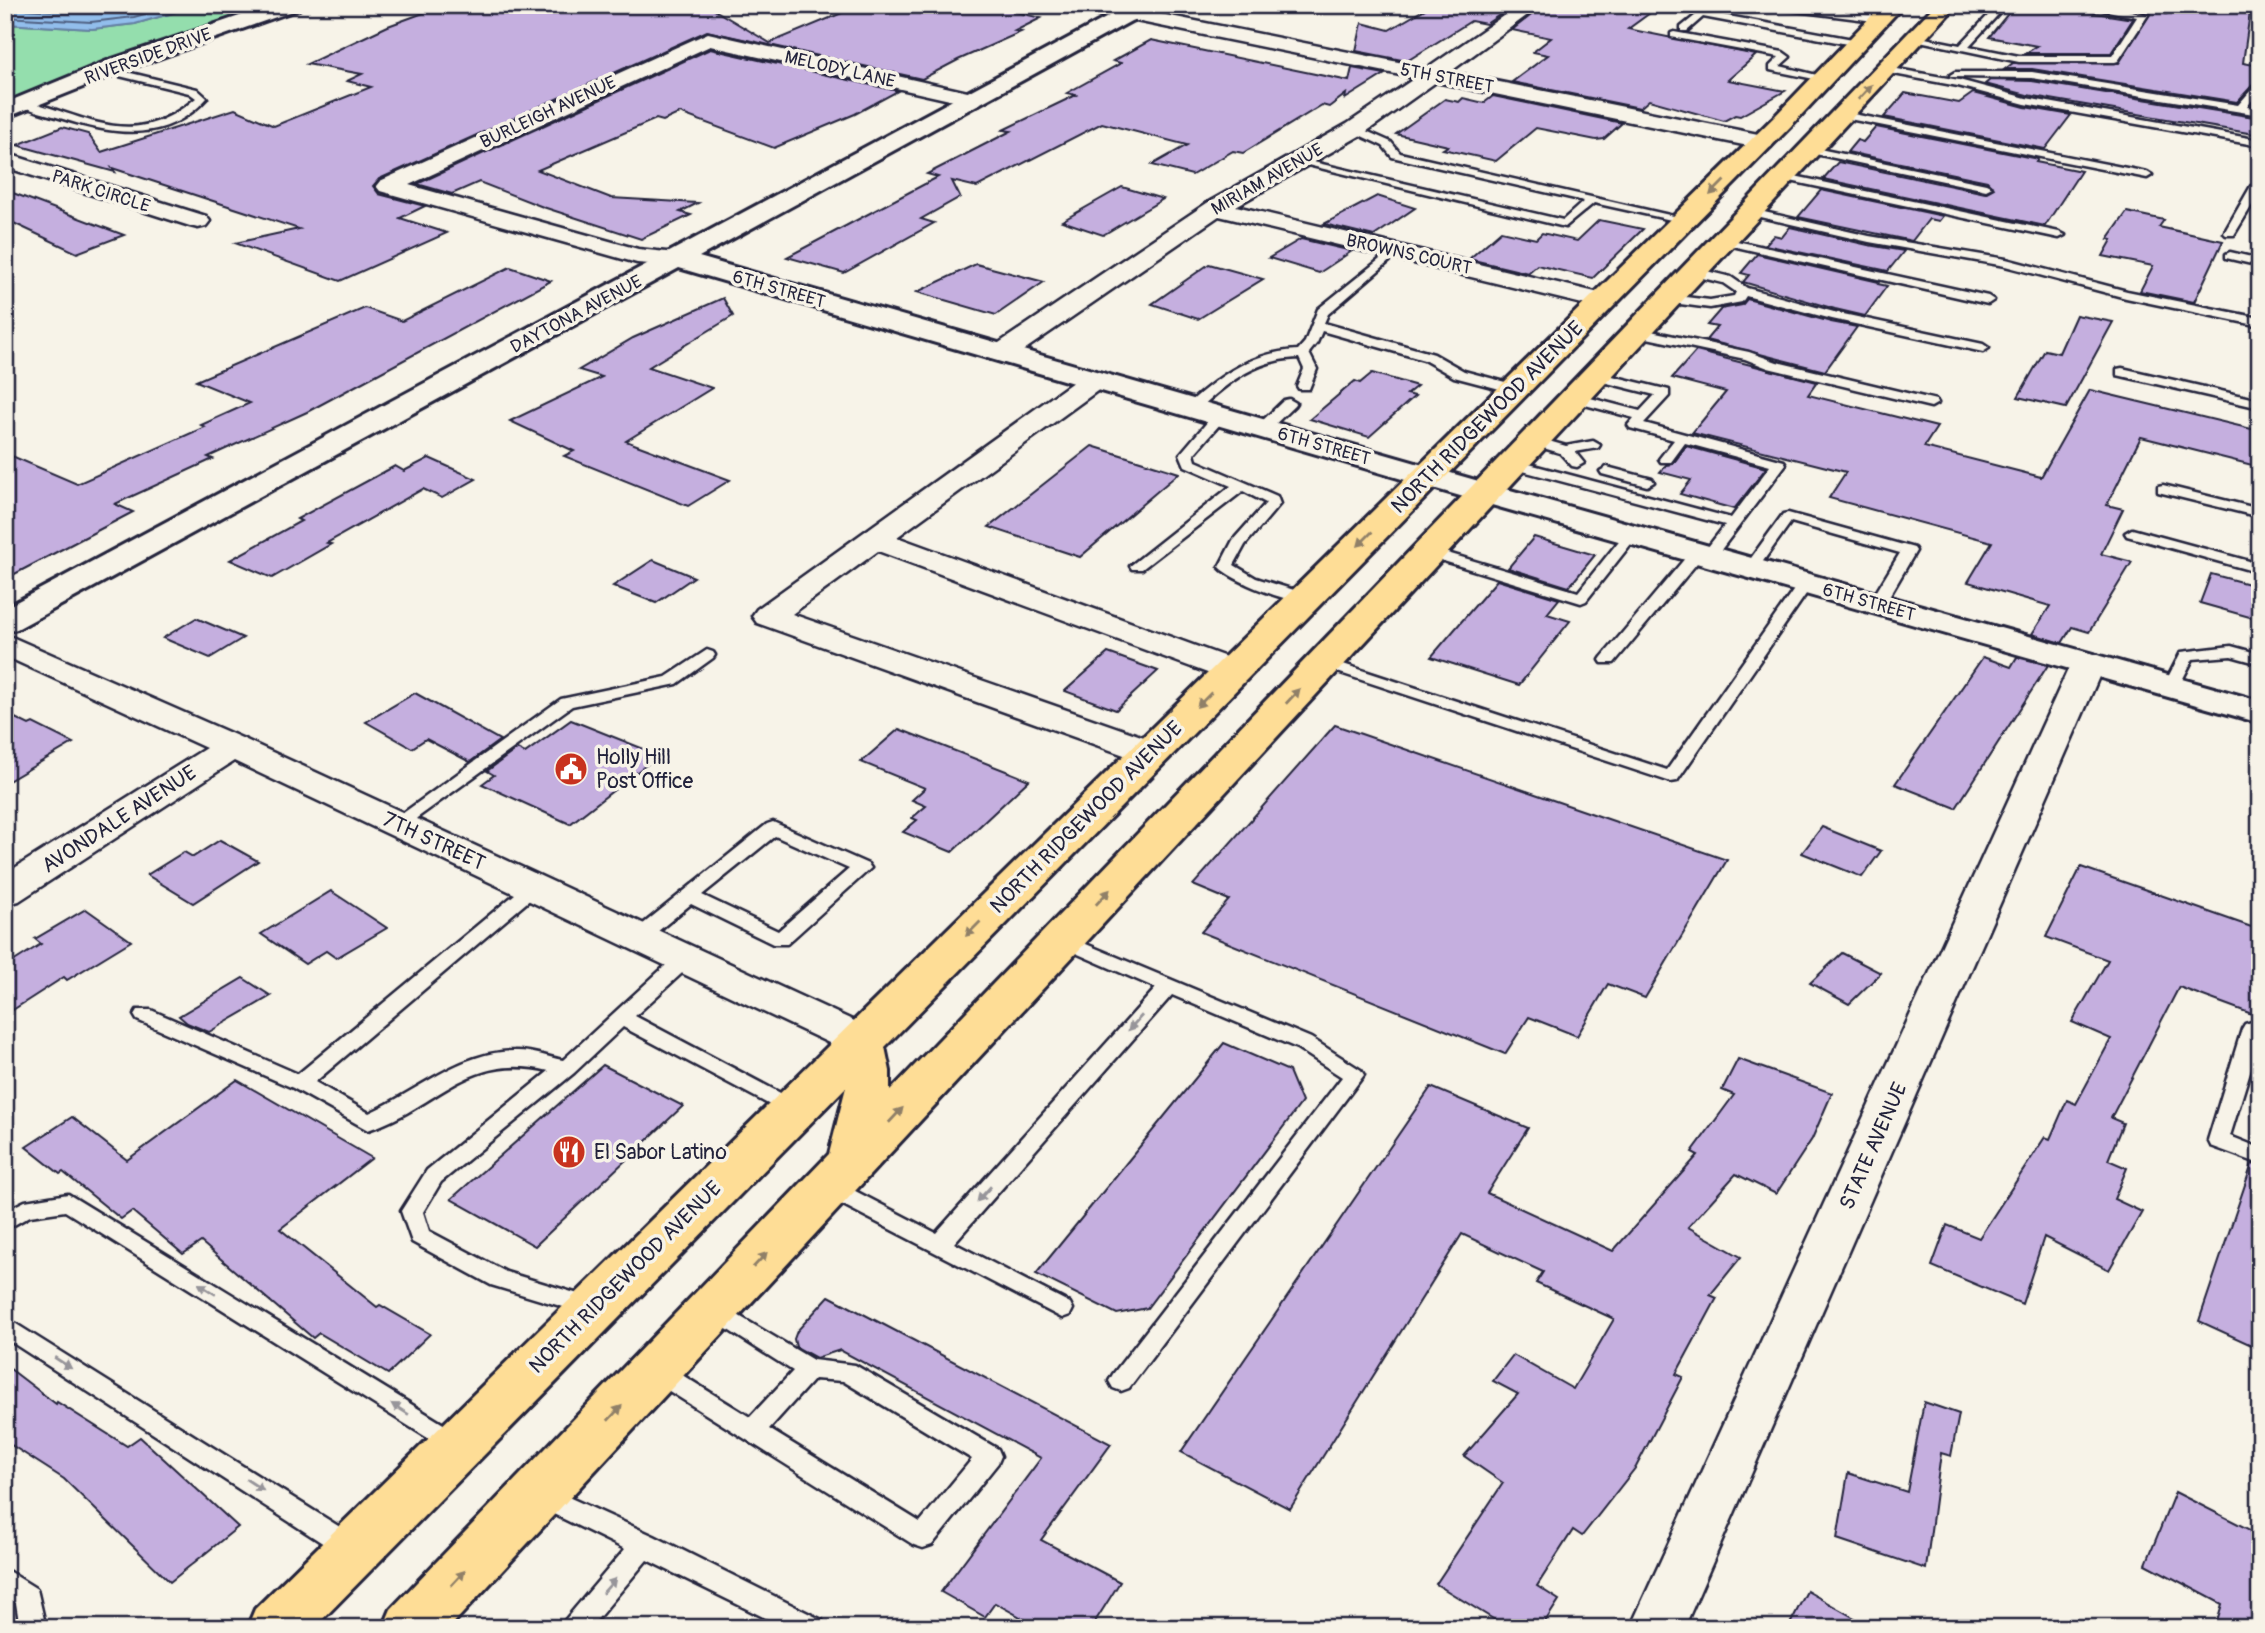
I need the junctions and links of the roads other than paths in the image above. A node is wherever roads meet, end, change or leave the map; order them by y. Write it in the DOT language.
graph roads {
  1 [pos="292,5"];
  2 [pos="1071,5"];
  3 [pos="1532,5"];
  4 [pos="1754,5"];
  5 [pos="1947,5"];
  6 [pos="2003,5"];
  7 [pos="2096,6"];
  8 [pos="1135,11"];
  9 [pos="1888,12"];
  10 [pos="1684,29"];
  11 [pos="1674,35"];
  12 [pos="708,39"];
  13 [pos="1915,39"];
  14 [pos="1858,43"];
  15 [pos="1962,48"];
  16 [pos="106,70"];
  17 [pos="1885,70"];
  18 [pos="1433,76"];
  19 [pos="1917,76"];
  20 [pos="1824,78"];
  21 [pos="2260,83"];
  22 [pos="972,99"];
  23 [pos="15,107"];
  24 [pos="2241,108"];
  25 [pos="2260,112"];
  26 [pos="1843,115"];
  27 [pos="1355,129"];
  28 [pos="1772,132"];
  29 [pos="2260,142"];
  30 [pos="1810,150"];
  31 [pos="5,160"];
  32 [pos="1296,161"];
  33 [pos="2147,175"];
  34 [pos="1784,177"];
  35 [pos="388,186"];
  36 [pos="1986,187"];
  37 [pos="2260,189"];
  38 [pos="1592,199"];
  39 [pos="1215,208"];
  40 [pos="1751,212"];
  41 [pos="1685,220"];
  42 [pos="198,221"];
  43 [pos="2230,233"];
  44 [pos="2059,235"];
  45 [pos="1723,242"];
  46 [pos="1395,251"];
  47 [pos="2230,256"];
  48 [pos="676,259"];
  49 [pos="2260,263"];
  50 [pos="1694,272"];
  51 [pos="1743,291"];
  52 [pos="1669,299"];
  53 [pos="1988,300"];
  54 [pos="1603,301"];
  55 [pos="2260,322"];
  56 [pos="1316,325"];
  57 [pos="1637,332"];
  58 [pos="1983,348"];
  59 [pos="1002,353"];
  60 [pos="1303,354"];
  61 [pos="2122,372"];
  62 [pos="1094,380"];
  63 [pos="1304,386"];
  64 [pos="1586,387"];
  65 [pos="1515,389"];
  66 [pos="1931,402"];
  67 [pos="1289,403"];
  68 [pos="2260,404"];
  69 [pos="1192,408"];
  70 [pos="1220,416"];
  71 [pos="1644,416"];
  72 [pos="1263,429"];
  73 [pos="1682,438"];
  74 [pos="1593,445"];
  75 [pos="1538,451"];
  76 [pos="1577,463"];
  77 [pos="1607,471"];
  78 [pos="1657,471"];
  79 [pos="1428,477"];
  80 [pos="1242,485"];
  81 [pos="2163,489"];
  82 [pos="1485,493"];
  83 [pos="1634,496"];
  84 [pos="2260,513"];
  85 [pos="1734,523"];
  86 [pos="2132,533"];
  87 [pos="1631,535"];
  88 [pos="874,539"];
  89 [pos="1429,552"];
  90 [pos="1703,555"];
  91 [pos="1137,566"];
  92 [pos="1751,568"];
  93 [pos="2260,569"];
  94 [pos="1805,584"];
  95 [pos="1305,598"];
  96 [pos="1877,604"];
  97 [pos="5,622"];
  98 [pos="5,644"];
  99 [pos="707,655"];
  100 [pos="2260,659"];
  101 [pos="1608,660"];
  102 [pos="1325,663"];
  103 [pos="2088,663"];
  104 [pos="1233,671"];
  105 [pos="2171,687"];
  106 [pos="2260,712"];
  107 [pos="232,747"];
  108 [pos="1151,752"];
  109 [pos="397,824"];
  110 [pos="533,888"];
  111 [pos="5,892"];
  112 [pos="689,896"];
  113 [pos="639,937"];
  114 [pos="1062,940"];
  115 [pos="685,959"];
  116 [pos="1169,986"];
  117 [pos="144,1015"];
  118 [pos="622,1018"];
  119 [pos="2260,1032"];
  120 [pos="861,1041"];
  121 [pos="567,1068"];
  122 [pos="300,1083"];
  123 [pos="794,1109"];
  124 [pos="2260,1156"];
  125 [pos="839,1176"];
  126 [pos="5,1222"];
  127 [pos="939,1245"];
  128 [pos="593,1307"];
  129 [pos="1062,1309"];
  130 [pos="714,1310"];
  131 [pos="5,1326"];
  132 [pos="809,1369"];
  133 [pos="655,1370"];
  134 [pos="1121,1381"];
  135 [pos="752,1431"];
  136 [pos="458,1445"];
  137 [pos="538,1494"];
  138 [pos="645,1544"];
  139 [pos="354,1549"];
  140 [pos="5,1580"];
  141 [pos="33,1628"];
  142 [pos="275,1628"];
  143 [pos="411,1628"];
  144 [pos="573,1628"];
  145 [pos="813,1628"];
  146 [pos="1657,1628"];
  1 -- 16 [label="street, RIVERSIDE DRIVE"];
  2 -- 8 [label="street, 5TH STREET"];
  3 -- 18 [label="street, MIRIAM AVENUE"];
  4 -- 9 [label="lane"];
  5 -- 13 [label="main road"];
  6 -- 15 [label="lane"];
  7 -- 15 [label="lane"];
  8 -- 18 [label="street, 5TH STREET"];
  8 -- 22 [label="street, DAYTONA AVENUE"];
  9 -- 14 [label="main road, NORTH RIDGEWOOD AVENUE"];
  10 -- 14 [label="lane"];
  11 -- 20 [label="lane"];
  12 -- 22 [label="street, MELODY LANE"];
  12 -- 35 [label="street, BURLEIGH AVENUE"];
  13 -- 15 [label="lane"];
  13 -- 17 [label="main road"];
  14 -- 20 [label="main road, NORTH RIDGEWOOD AVENUE"];
  16 -- 23 [label="street, RIVERSIDE DRIVE"];
  16 -- 23 [label="lane"];
  17 -- 19 [label="lane"];
  26 -- 17 [label="main road, one-way"];
  18 -- 27 [label="street, MIRIAM AVENUE"];
  18 -- 28 [label="street, 5TH STREET"];
  19 -- 24 [label="lane"];
  19 -- 29 [label="lane"];
  20 -- 28 [label="main road, NORTH RIDGEWOOD AVENUE"];
  21 -- 24 [label="lane"];
  22 -- 48 [label="street, DAYTONA AVENUE"];
  24 -- 25 [label="lane"];
  26 -- 30 [label="main road"];
  26 -- 33 [label="lane"];
  27 -- 32 [label="street, MIRIAM AVENUE"];
  27 -- 38 [label="lane"];
  28 -- 30 [label="main road"];
  28 -- 34 [label="main road"];
  28 -- 41 [label="main road, NORTH RIDGEWOOD AVENUE, one-way"];
  30 -- 34 [label="main road"];
  30 -- 36 [label="lane"];
  31 -- 42 [label="street, PARK CIRCLE"];
  32 -- 38 [label="lane"];
  32 -- 39 [label="street, MIRIAM AVENUE"];
  34 -- 40 [label="main road"];
  34 -- 44 [label="lane"];
  35 -- 48 [label="street, 6TH STREET"];
  37 -- 43 [label="lane"];
  38 -- 41 [label="lane"];
  39 -- 46 [label="street, BROWNS COURT"];
  39 -- 59 [label="street, MIRIAM AVENUE"];
  40 -- 45 [label="main road"];
  40 -- 55 [label="lane"];
  41 -- 54 [label="main road, NORTH RIDGEWOOD AVENUE"];
  45 -- 50 [label="main road"];
  45 -- 53 [label="lane"];
  46 -- 54 [label="street, BROWNS COURT"];
  46 -- 56 [label="lane"];
  47 -- 49 [label="lane"];
  48 -- 59 [label="street, 6TH STREET"];
  48 -- 97 [label="street, DAYTONA AVENUE"];
  50 -- 51 [label="lane"];
  50 -- 52 [label="main road"];
  51 -- 52 [label="lane"];
  51 -- 58 [label="lane"];
  52 -- 57 [label="main road"];
  54 -- 65 [label="main road, NORTH RIDGEWOOD AVENUE"];
  56 -- 60 [label="lane"];
  56 -- 65 [label="lane"];
  57 -- 64 [label="main road"];
  57 -- 66 [label="lane"];
  59 -- 62 [label="street, 6TH STREET"];
  60 -- 63 [label="lane"];
  60 -- 69 [label="lane"];
  61 -- 68 [label="lane"];
  62 -- 69 [label="street, 6TH STREET"];
  62 -- 88 [label="street"];
  64 -- 71 [label="lane"];
  64 -- 71 [label="lane"];
  64 -- 75 [label="main road"];
  65 -- 79 [label="main road, NORTH RIDGEWOOD AVENUE"];
  67 -- 72 [label="lane"];
  69 -- 70 [label="street, 6TH STREET"];
  70 -- 72 [label="street, 6TH STREET"];
  70 -- 80 [label="lane"];
  71 -- 73 [label="lane"];
  72 -- 79 [label="street, 6TH STREET"];
  73 -- 78 [label="lane"];
  73 -- 85 [label="lane"];
  74 -- 75 [label="lane"];
  75 -- 76 [label="lane"];
  75 -- 82 [label="main road"];
  75 -- 83 [label="lane"];
  77 -- 78 [label="lane"];
  78 -- 83 [label="lane"];
  79 -- 82 [label="street, 6TH STREET"];
  79 -- 95 [label="main road, NORTH RIDGEWOOD AVENUE, one-way"];
  80 -- 91 [label="lane"];
  80 -- 95 [label="lane"];
  81 -- 84 [label="lane"];
  82 -- 87 [label="street, 6TH STREET"];
  82 -- 89 [label="main road"];
  83 -- 85 [label="lane"];
  85 -- 90 [label="lane"];
  86 -- 93 [label="lane"];
  87 -- 89 [label="lane"];
  87 -- 90 [label="street, 6TH STREET"];
  88 -- 104 [label="street"];
  88 -- 108 [label="street"];
  89 -- 102 [label="main road"];
  90 -- 92 [label="street, 6TH STREET"];
  90 -- 101 [label="lane"];
  92 -- 94 [label="street, 6TH STREET"];
  92 -- 96 [label="lane"];
  94 -- 96 [label="street, 6TH STREET"];
  94 -- 102 [label="lane"];
  95 -- 104 [label="main road, NORTH RIDGEWOOD AVENUE"];
  96 -- 103 [label="street, 6TH STREET"];
  98 -- 107 [label="street, 7TH STREET"];
  99 -- 109 [label="lane"];
  100 -- 105 [label="lane"];
  114 -- 102 [label="main road, one-way"];
  103 -- 105 [label="street, 6TH STREET"];
  103 -- 146 [label="street, STATE AVENUE"];
  104 -- 108 [label="main road, NORTH RIDGEWOOD AVENUE, one-way"];
  105 -- 106 [label="street, 6TH STREET"];
  107 -- 109 [label="street, 7TH STREET"];
  107 -- 111 [label="street, AVONDALE AVENUE"];
  108 -- 120 [label="main road, NORTH RIDGEWOOD AVENUE, one-way"];
  109 -- 110 [label="street, 7TH STREET"];
  110 -- 113 [label="street, 7TH STREET"];
  110 -- 122 [label="lane"];
  112 -- 112 [label="lane"];
  112 -- 113 [label="lane"];
  113 -- 115 [label="street, 7TH STREET"];
  114 -- 116 [label="lane"];
  125 -- 114 [label="main road, one-way"];
  115 -- 118 [label="lane"];
  115 -- 120 [label="street, 7TH STREET"];
  116 -- 127 [label="lane, one-way"];
  116 -- 134 [label="lane"];
  117 -- 122 [label="lane"];
  118 -- 121 [label="lane"];
  118 -- 123 [label="lane"];
  119 -- 124 [label="lane"];
  120 -- 123 [label="main road, NORTH RIDGEWOOD AVENUE"];
  120 -- 125 [label="main road"];
  121 -- 122 [label="lane"];
  121 -- 128 [label="lane"];
  123 -- 128 [label="main road, NORTH RIDGEWOOD AVENUE"];
  125 -- 127 [label="lane"];
  130 -- 125 [label="main road, one-way"];
  136 -- 126 [label="lane, one-way"];
  127 -- 129 [label="lane"];
  128 -- 136 [label="main road, NORTH RIDGEWOOD AVENUE"];
  130 -- 132 [label="lane"];
  130 -- 133 [label="main road"];
  131 -- 139 [label="lane, one-way"];
  132 -- 135 [label="lane"];
  132 -- 135 [label="lane"];
  133 -- 135 [label="lane"];
  137 -- 133 [label="main road, one-way"];
  136 -- 139 [label="main road, NORTH RIDGEWOOD AVENUE"];
  137 -- 138 [label="lane"];
  143 -- 137 [label="main road, one-way"];
  144 -- 138 [label="lane, one-way"];
  138 -- 145 [label="lane"];
  139 -- 142 [label="main road, NORTH RIDGEWOOD AVENUE"];
  140 -- 141 [label="lane"];
}
